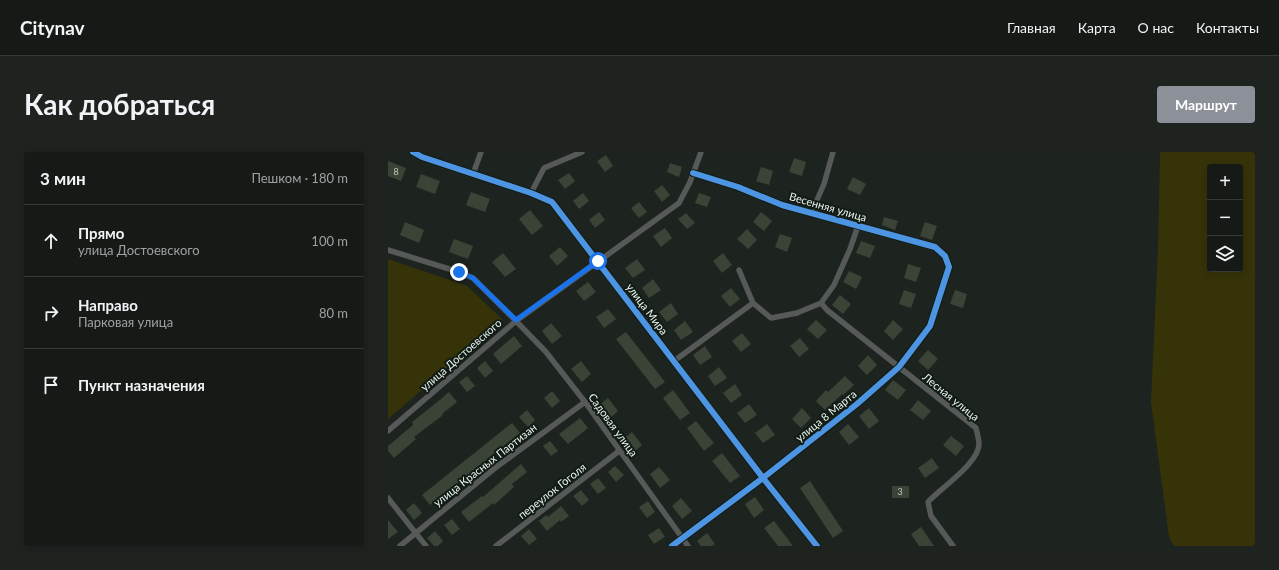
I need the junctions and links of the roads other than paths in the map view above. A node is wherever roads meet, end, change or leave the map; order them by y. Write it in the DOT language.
graph roads {
  1 [pos="413,152"];
  2 [pos="481,152"];
  3 [pos="582,152"];
  4 [pos="701,152"];
  5 [pos="833,152"];
  6 [pos="693,173"];
  7 [pos="473,174"];
  8 [pos="531,193"];
  9 [pos="814,213"];
  10 [pos="858,226"];
  11 [pos="388,250"];
  12 [pos="598,261"];
  13 [pos="949,267"];
  14 [pos="739,270"];
  15 [pos="753,303"];
  16 [pos="821,303"];
  17 [pos="516,320"];
  18 [pos="674,361"];
  19 [pos="899,367"];
  20 [pos="585,402"];
  21 [pos="388,431"];
  22 [pos="620,451"];
  23 [pos="763,478"];
  24 [pos="388,498"];
  25 [pos="416,534"];
  26 [pos="682,539"];
  27 [pos="400,546"];
  28 [pos="426,546"];
  29 [pos="496,546"];
  30 [pos="672,546"];
  31 [pos="688,546"];
  32 [pos="818,546"];
  33 [pos="953,546"];
  1 -- 7 [label="street, улица Мира"];
  2 -- 7 [label="street"];
  3 -- 8 [label="street"];
  4 -- 6 [label="street, улица Достоевского"];
  5 -- 9 [label="street"];
  6 -- 9 [label="street, Весенняя улица"];
  6 -- 12 [label="street, улица Достоевского"];
  7 -- 8 [label="street, улица Мира"];
  8 -- 12 [label="street, улица Мира"];
  9 -- 10 [label="street, Весенняя улица"];
  10 -- 13 [label="street, Весенняя улица"];
  10 -- 16 [label="street"];
  11 -- 17 [label="street, Садовая улица"];
  12 -- 17 [label="street, улица Достоевского"];
  12 -- 18 [label="street, улица Мира"];
  13 -- 19 [label="street, улица 8 Марта"];
  14 -- 15 [label="street"];
  15 -- 16 [label="street"];
  15 -- 18 [label="street"];
  16 -- 19 [label="street, Лесная улица"];
  17 -- 20 [label="street, Садовая улица"];
  17 -- 21 [label="street, улица Достоевского"];
  18 -- 23 [label="street, улица Мира"];
  19 -- 23 [label="street, улица 8 Марта"];
  19 -- 33 [label="street, Лесная улица"];
  20 -- 22 [label="street, Садовая улица"];
  20 -- 25 [label="street, улица Красных Партизан"];
  22 -- 26 [label="street, Садовая улица"];
  22 -- 29 [label="street, переулок Гоголя"];
  23 -- 26 [label="street, улица 8 Марта"];
  23 -- 32 [label="street, улица Мира"];
  24 -- 25 [label="street"];
  25 -- 27 [label="street, улица Красных Партизан"];
  25 -- 28 [label="street"];
  26 -- 30 [label="street, улица 8 Марта"];
  26 -- 31 [label="street, Садовая улица"];
}
